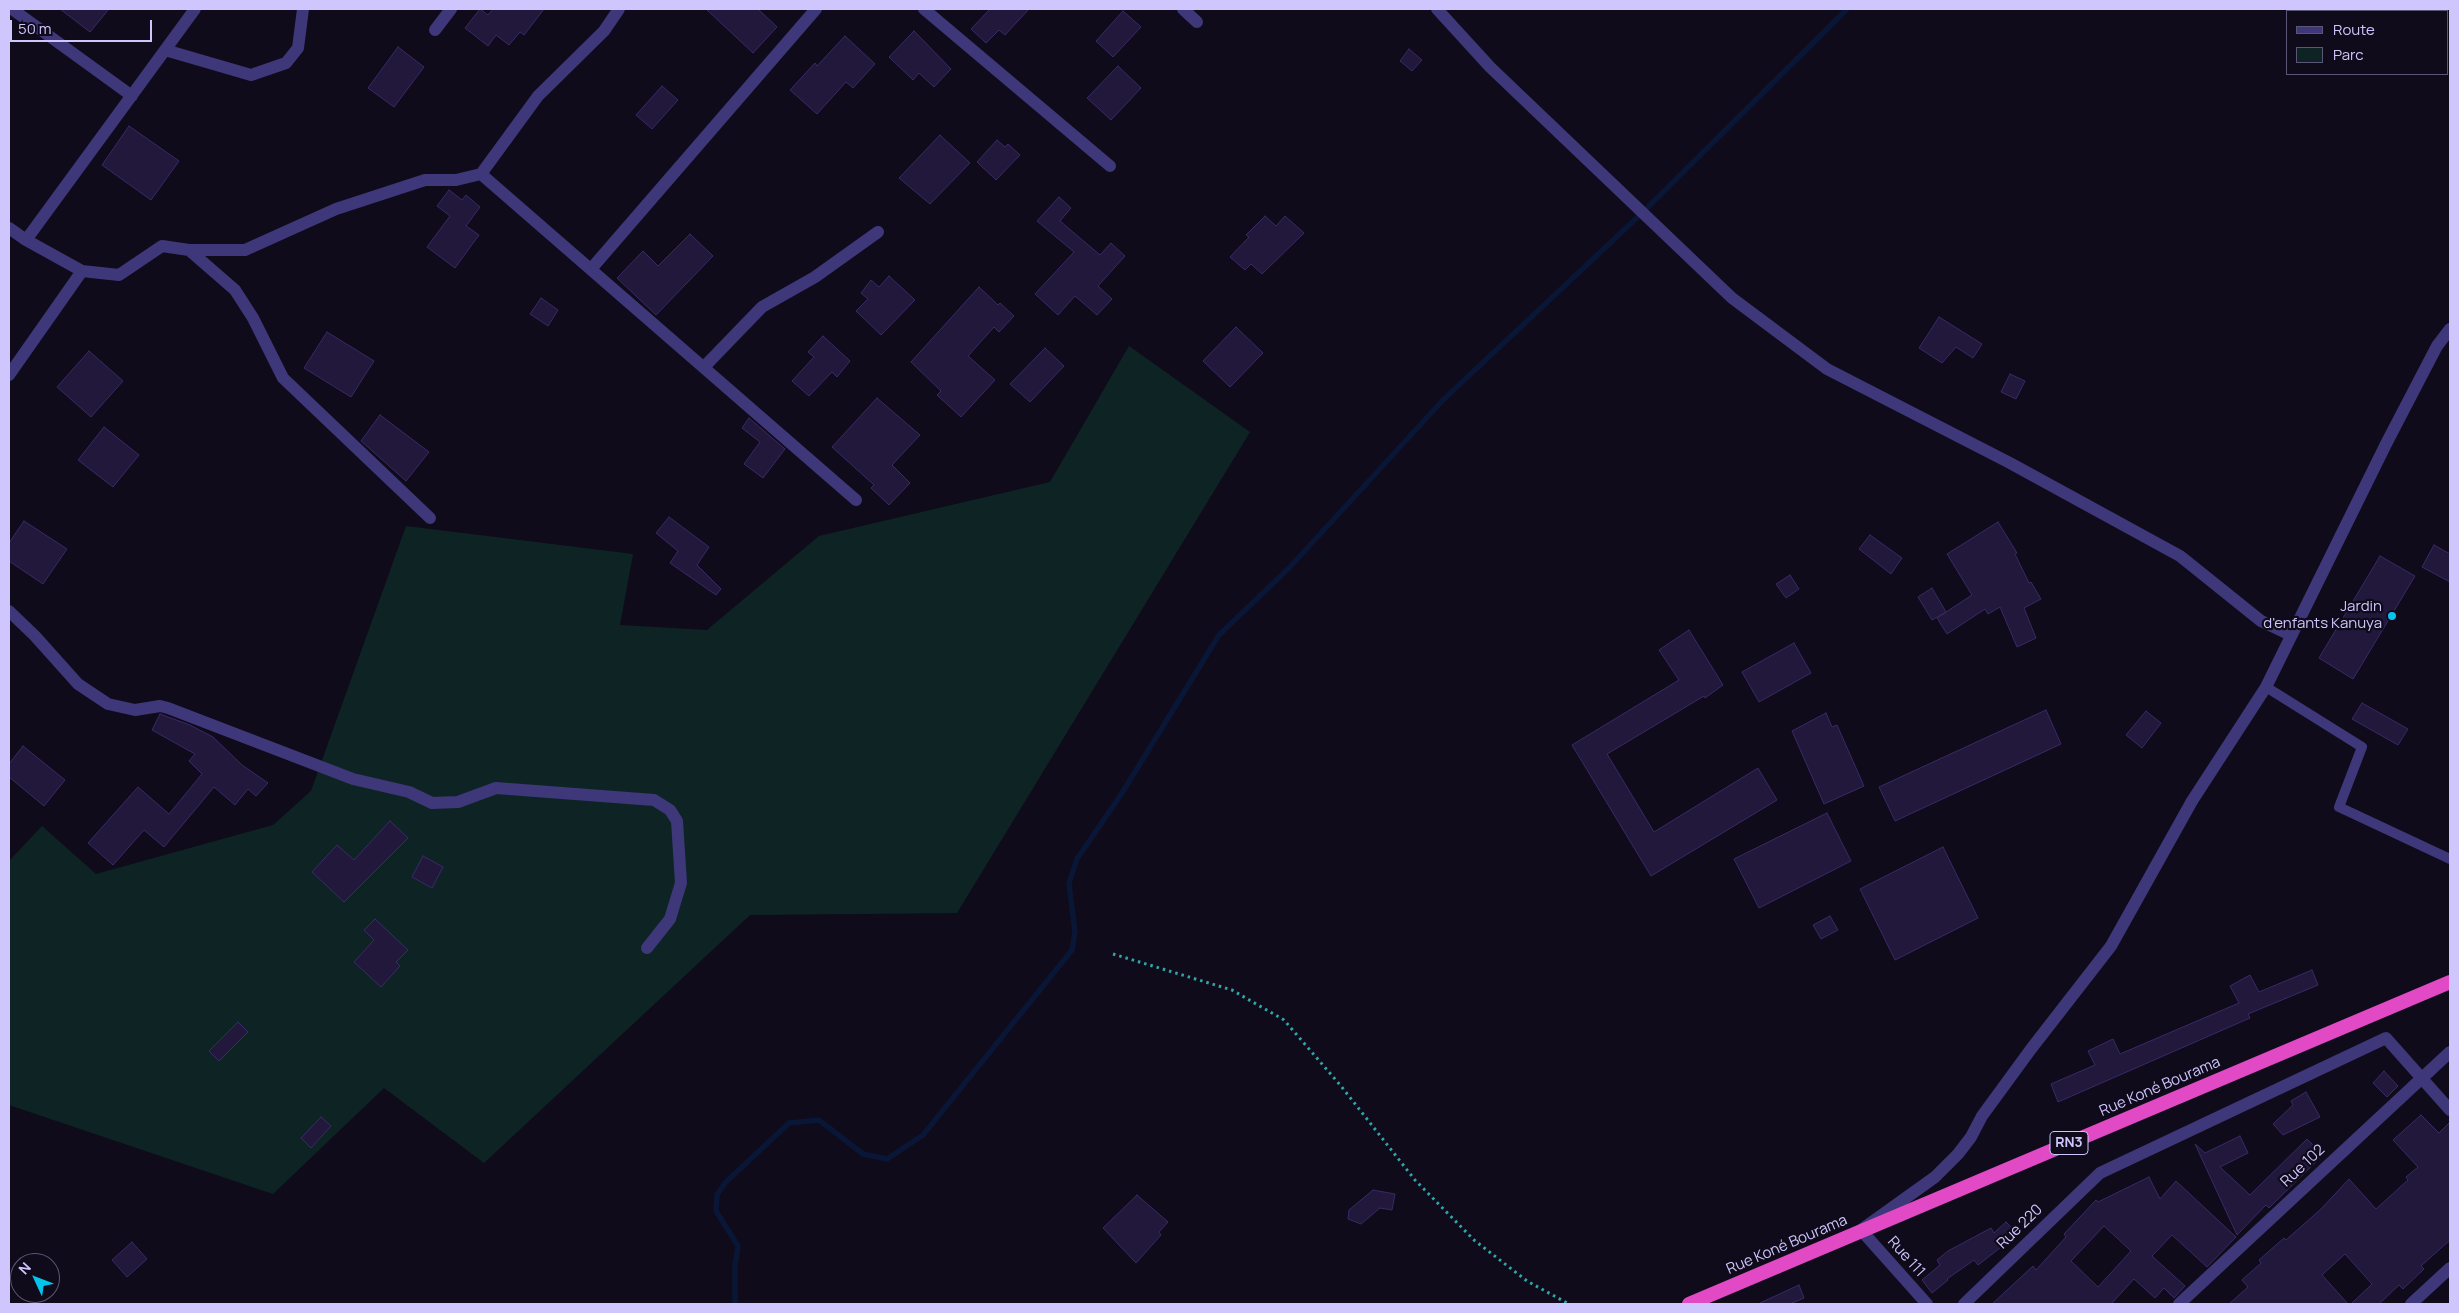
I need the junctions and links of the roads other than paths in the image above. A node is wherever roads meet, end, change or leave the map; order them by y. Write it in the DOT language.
graph roads {
  1 [pos="12,9"];
  2 [pos="195,9"];
  3 [pos="304,9"];
  4 [pos="451,9"];
  5 [pos="619,9"];
  6 [pos="816,9"];
  7 [pos="924,9"];
  8 [pos="1183,9"];
  9 [pos="1437,9"];
  10 [pos="1197,22"];
  11 [pos="435,30"];
  12 [pos="165,50"];
  13 [pos="132,96"];
  14 [pos="1110,166"];
  15 [pos="481,174"];
  16 [pos="9,228"];
  17 [pos="878,232"];
  18 [pos="26,240"];
  19 [pos="189,250"];
  20 [pos="591,269"];
  21 [pos="82,271"];
  22 [pos="2450,329"];
  23 [pos="704,367"];
  24 [pos="9,376"];
  25 [pos="856,500"];
  26 [pos="430,518"];
  27 [pos="9,611"];
  28 [pos="2291,635"];
  29 [pos="2266,687"];
  30 [pos="2450,859"];
  31 [pos="647,948"];
  32 [pos="2450,982"];
  33 [pos="2450,1052"];
  34 [pos="2423,1078"];
  35 [pos="2450,1110"];
  36 [pos="1861,1230"];
  37 [pos="2450,1268"];
  38 [pos="1689,1304"];
  39 [pos="1927,1304"];
  40 [pos="1964,1304"];
  41 [pos="2179,1304"];
  42 [pos="2411,1304"];
  1 -- 13 [label="street"];
  2 -- 12 [label="street"];
  3 -- 12 [label="street"];
  4 -- 11 [label="street"];
  5 -- 15 [label="street"];
  6 -- 20 [label="street"];
  7 -- 14 [label="street"];
  8 -- 10 [label="street"];
  9 -- 28 [label="street"];
  12 -- 13 [label="street"];
  13 -- 18 [label="street"];
  15 -- 19 [label="street"];
  15 -- 20 [label="street"];
  16 -- 18 [label="street"];
  17 -- 23 [label="street"];
  18 -- 21 [label="street"];
  19 -- 21 [label="street"];
  19 -- 26 [label="street"];
  20 -- 23 [label="street"];
  21 -- 24 [label="street"];
  22 -- 28 [label="street"];
  23 -- 25 [label="street"];
  27 -- 31 [label="street"];
  28 -- 29 [label="street"];
  29 -- 30 [label="lane"];
  29 -- 36 [label="street"];
  32 -- 36 [label="highway, Rue Koné Bourama / RN3"];
  33 -- 34 [label="street, Rue 102"];
  34 -- 35 [label="street"];
  34 -- 40 [label="street, Rue 220"];
  34 -- 41 [label="street, Rue 102"];
  36 -- 38 [label="highway, Rue Koné Bourama / RN3"];
  36 -- 39 [label="street, Rue 111"];
  37 -- 42 [label="street"];
}
